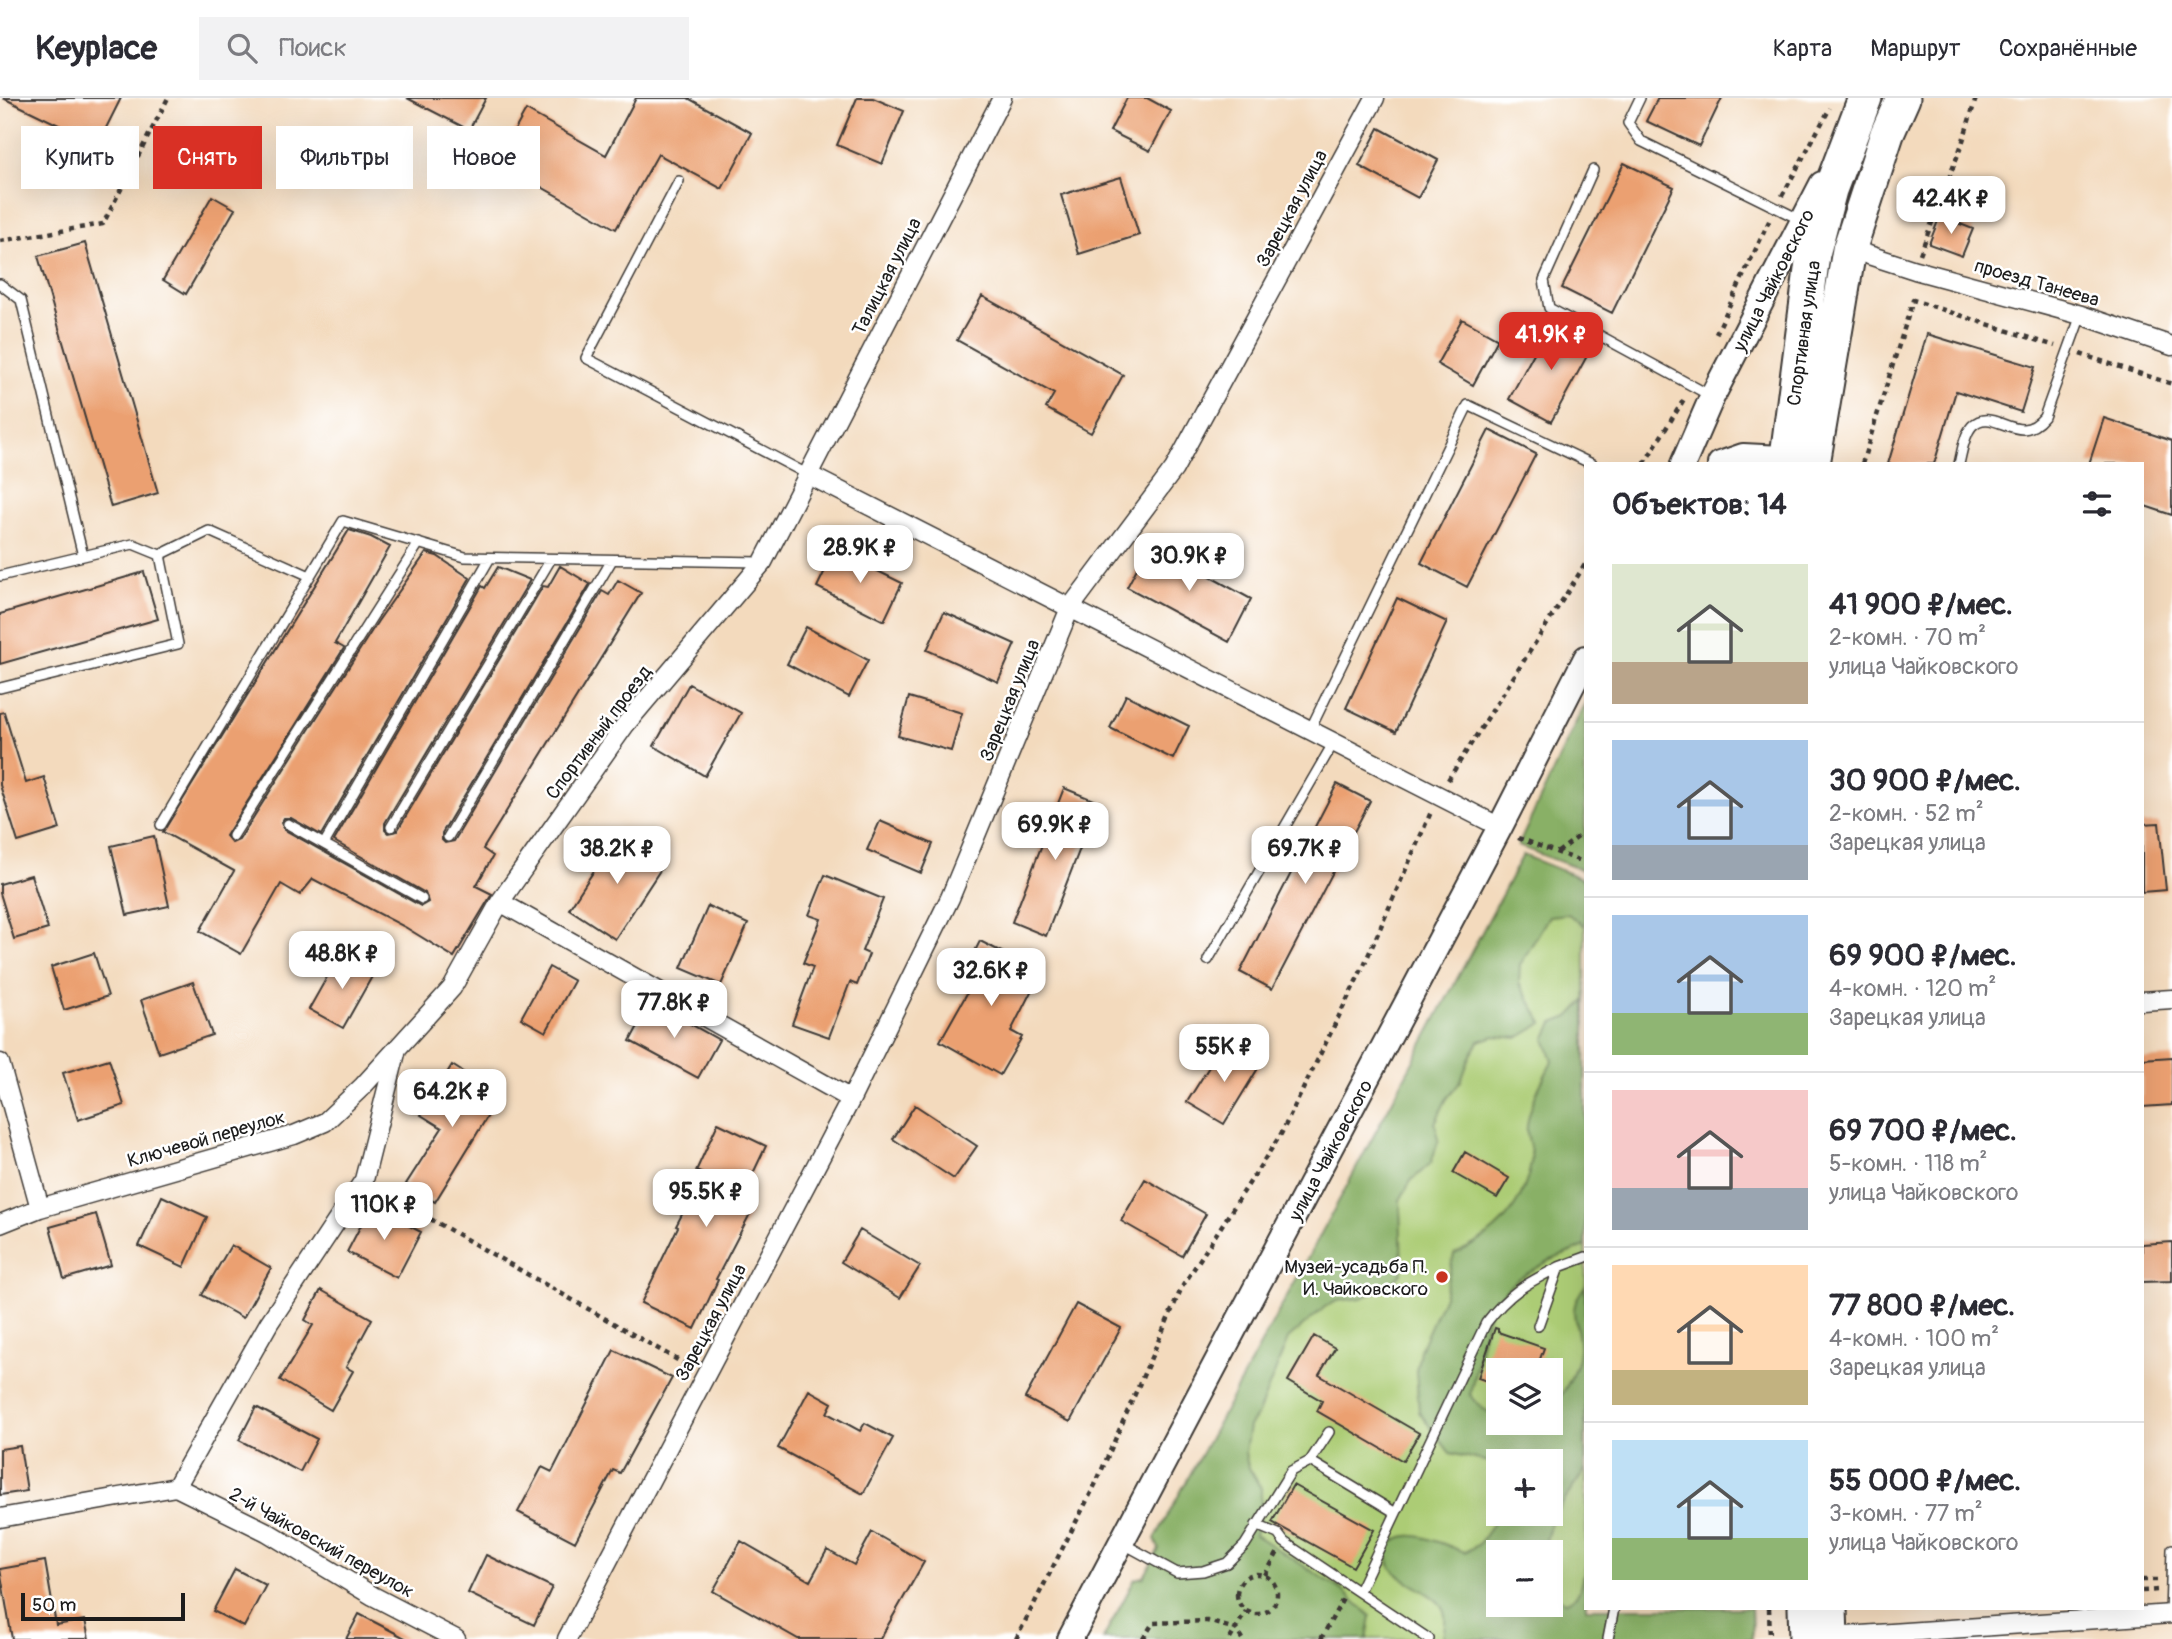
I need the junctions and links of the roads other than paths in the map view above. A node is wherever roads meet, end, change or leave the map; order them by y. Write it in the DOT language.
graph roads {
  1 [pos="1002,98"];
  2 [pos="1375,98"];
  3 [pos="1640,98"];
  4 [pos="1903,98"];
  5 [pos="1851,107"];
  6 [pos="1594,170"];
  7 [pos="679,181"];
  8 [pos="1811,227"];
  9 [pos="1849,250"];
  10 [pos="0,284"];
  11 [pos="2081,315"];
  12 [pos="2172,346"];
  13 [pos="1702,391"];
  14 [pos="1800,461"];
  15 [pos="1588,462"];
  16 [pos="1684,462"];
  17 [pos="1726,462"];
  18 [pos="1960,462"];
  19 [pos="807,474"];
  20 [pos="419,543"];
  21 [pos="160,555"];
  22 [pos="83,556"];
  23 [pos="489,558"];
  24 [pos="551,559"];
  25 [pos="612,561"];
  26 [pos="763,562"];
  27 [pos="0,576"];
  28 [pos="310,576"];
  29 [pos="1070,608"];
  30 [pos="1584,663"];
  31 [pos="0,688"];
  32 [pos="1310,730"];
  33 [pos="1334,742"];
  34 [pos="288,824"];
  35 [pos="161,825"];
  36 [pos="391,827"];
  37 [pos="1509,832"];
  38 [pos="233,836"];
  39 [pos="448,837"];
  40 [pos="324,844"];
  41 [pos="422,899"];
  42 [pos="500,902"];
  43 [pos="1208,960"];
  44 [pos="2172,999"];
  45 [pos="2144,1001"];
  46 [pos="397,1049"];
  47 [pos="0,1063"];
  48 [pos="851,1099"];
  49 [pos="40,1208"];
  50 [pos="0,1224"];
  51 [pos="1584,1258"];
  52 [pos="1559,1267"];
  53 [pos="1538,1326"];
  54 [pos="1329,1432"];
  55 [pos="1310,1461"];
  56 [pos="176,1488"];
  57 [pos="1396,1513"];
  58 [pos="0,1518"];
  59 [pos="1256,1525"];
  60 [pos="1121,1542"];
  61 [pos="2172,1549"];
  62 [pos="1355,1588"];
  63 [pos="1614,1610"];
  64 [pos="1807,1610"];
  65 [pos="2171,1614"];
  66 [pos="1825,1631"];
  67 [pos="457,1639"];
  68 [pos="568,1639"];
  69 [pos="1070,1639"];
  70 [pos="1429,1639"];
  71 [pos="1608,1639"];
  1 -- 19 [label="street, Талицкая улица"];
  2 -- 29 [label="street, Зарецкая улица"];
  3 -- 8 [label="lane"];
  4 -- 9 [label="highway, Спортивная улица"];
  5 -- 8 [label="highway, Спортивная улица"];
  6 -- 13 [label="lane"];
  7 -- 19 [label="lane"];
  8 -- 9 [label="street, проезд Танеева"];
  8 -- 13 [label="street, улица Чайковского"];
  8 -- 14 [label="highway, Спортивная улица"];
  9 -- 11 [label="street, проезд Танеева"];
  9 -- 14 [label="highway, Спортивная улица"];
  10 -- 22 [label="lane"];
  11 -- 12 [label="street, проезд Танеева"];
  11 -- 18 [label="lane"];
  13 -- 16 [label="street, улица Чайковского"];
  14 -- 17 [label="street"];
  15 -- 32 [label="lane"];
  19 -- 26 [label="street, Спортивный проезд"];
  19 -- 29 [label="street"];
  20 -- 23 [label="lane"];
  20 -- 28 [label="lane"];
  20 -- 38 [label="lane"];
  21 -- 22 [label="lane"];
  21 -- 28 [label="lane"];
  21 -- 31 [label="lane"];
  22 -- 27 [label="lane"];
  23 -- 24 [label="lane"];
  23 -- 40 [label="lane"];
  24 -- 25 [label="lane"];
  24 -- 36 [label="lane"];
  25 -- 26 [label="lane"];
  25 -- 39 [label="lane"];
  26 -- 42 [label="street, Спортивный проезд"];
  28 -- 35 [label="lane"];
  29 -- 32 [label="street"];
  29 -- 48 [label="street, Зарецкая улица"];
  30 -- 37 [label="street, улица Чайковского"];
  32 -- 33 [label="street"];
  33 -- 37 [label="street"];
  33 -- 43 [label="lane"];
  34 -- 40 [label="lane"];
  37 -- 60 [label="street, улица Чайковского"];
  40 -- 41 [label="lane"];
  42 -- 46 [label="street, Спортивный проезд"];
  42 -- 48 [label="street"];
  44 -- 45 [label="street"];
  46 -- 49 [label="street, Ключевой переулок"];
  46 -- 56 [label="street"];
  47 -- 49 [label="street"];
  48 -- 68 [label="street, Зарецкая улица"];
  49 -- 50 [label="street, Ключевой переулок"];
  51 -- 52 [label="lane"];
  52 -- 53 [label="lane"];
  52 -- 57 [label="lane"];
  54 -- 55 [label="lane"];
  55 -- 57 [label="lane"];
  55 -- 59 [label="lane"];
  56 -- 58 [label="street"];
  56 -- 67 [label="street, 2-й Чайковский переулок"];
  57 -- 62 [label="lane"];
  59 -- 60 [label="lane"];
  59 -- 62 [label="lane"];
  60 -- 69 [label="street, улица Чайковского"];
  61 -- 65 [label="lane"];
  62 -- 70 [label="lane"];
  63 -- 71 [label="lane"];
  64 -- 66 [label="highway"];
  65 -- 66 [label="street"];
}
